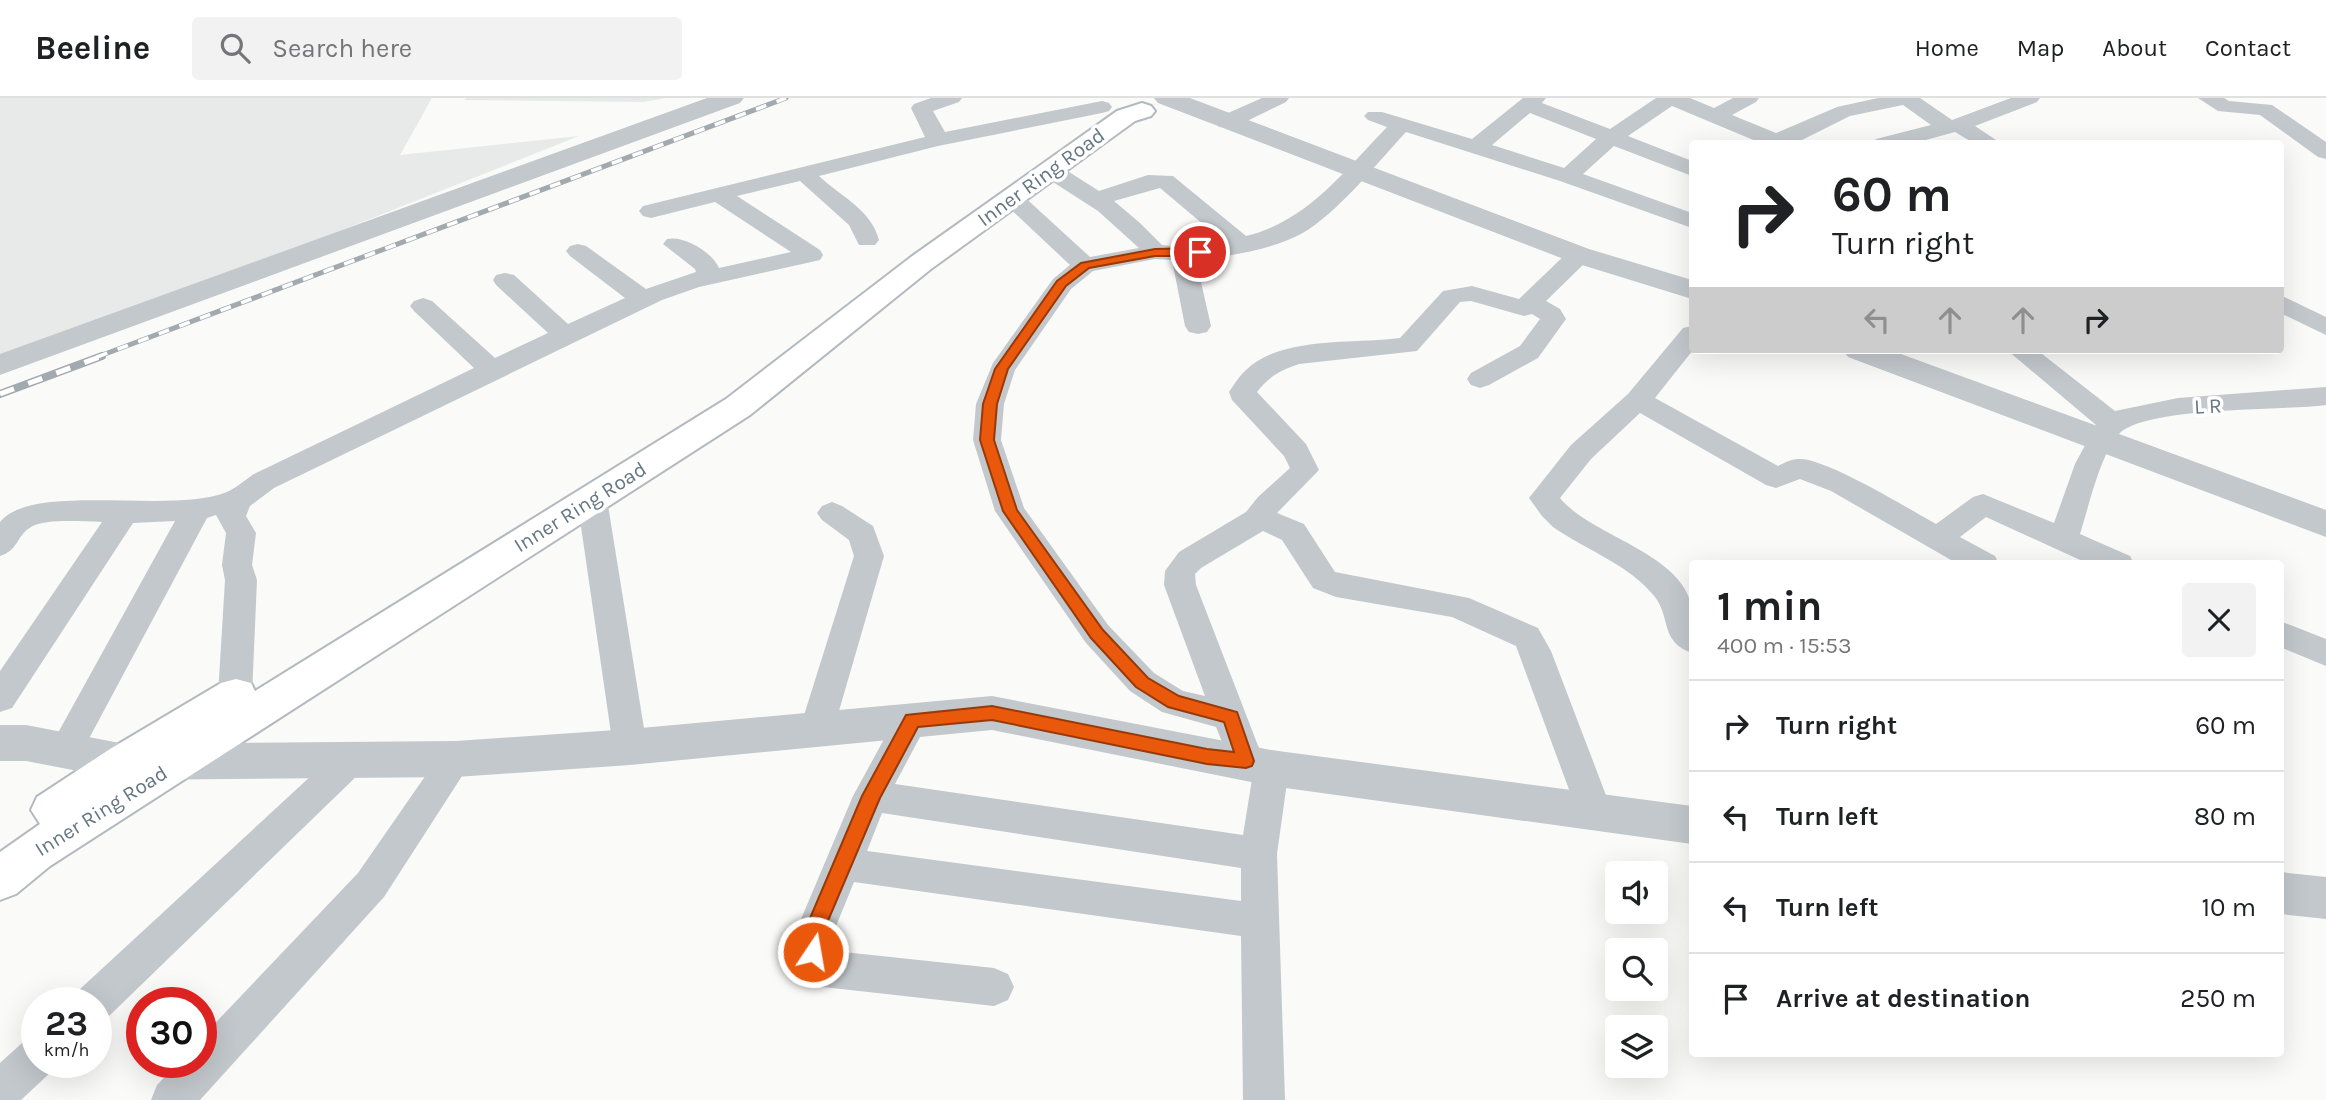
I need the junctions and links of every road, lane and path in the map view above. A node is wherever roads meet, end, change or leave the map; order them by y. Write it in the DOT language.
graph roads {
  1 [pos="731,98"];
  2 [pos="953,98"];
  3 [pos="1279,98"];
  4 [pos="1667,98"];
  5 [pos="1749,98"];
  6 [pos="1907,98"];
  7 [pos="2030,98"];
  8 [pos="2208,98"];
  9 [pos="1105,101"];
  10 [pos="1532,102"];
  11 [pos="1156,104"];
  12 [pos="1716,115"];
  13 [pos="1375,116"];
  14 [pos="1227,122"];
  15 [pos="1402,124"];
  16 [pos="1953,126"];
  17 [pos="1612,137"];
  18 [pos="938,140"];
  19 [pos="1775,140"];
  20 [pos="1784,140"];
  21 [pos="1899,140"];
  22 [pos="1983,140"];
  23 [pos="1475,149"];
  24 [pos="2326,152"];
  25 [pos="1689,168"];
  26 [pos="1349,169"];
  27 [pos="1051,170"];
  28 [pos="806,173"];
  29 [pos="1568,176"];
  30 [pos="718,194"];
  31 [pos="1012,198"];
  32 [pos="1097,199"];
  33 [pos="651,211"];
  34 [pos="1689,220"];
  35 [pos="867,240"];
  36 [pos="675,244"];
  37 [pos="1242,244"];
  38 [pos="578,251"];
  39 [pos="1155,252"];
  40 [pos="1183,254"];
  41 [pos="1579,255"];
  42 [pos="1085,265"];
  43 [pos="710,276"];
  44 [pos="505,280"];
  45 [pos="1689,289"];
  46 [pos="643,299"];
  47 [pos="1531,303"];
  48 [pos="2284,305"];
  49 [pos="423,306"];
  50 [pos="1198,326"];
  51 [pos="2326,327"];
  52 [pos="565,335"];
  53 [pos="1689,338"];
  54 [pos="1871,354"];
  55 [pos="2024,354"];
  56 [pos="0,365"];
  57 [pos="491,369"];
  58 [pos="1480,379"];
  59 [pos="1638,400"];
  60 [pos="2322,401"];
  61 [pos="2106,431"];
  62 [pos="592,499"];
  63 [pos="237,500"];
  64 [pos="196,510"];
  65 [pos="124,513"];
  66 [pos="832,513"];
  67 [pos="1259,517"];
  68 [pos="2326,524"];
  69 [pos="1939,537"];
  70 [pos="2063,540"];
  71 [pos="0,545"];
  72 [pos="1977,560"];
  73 [pos="2110,560"];
  74 [pos="2284,635"];
  75 [pos="1689,636"];
  76 [pos="2326,653"];
  77 [pos="235,695"];
  78 [pos="0,698"];
  79 [pos="1231,717"];
  80 [pos="912,720"];
  81 [pos="817,728"];
  82 [pos="0,743"];
  83 [pos="630,747"];
  84 [pos="65,751"];
  85 [pos="456,760"];
  86 [pos="350,761"];
  87 [pos="125,762"];
  88 [pos="177,763"];
  89 [pos="1259,764"];
  90 [pos="872,796"];
  91 [pos="1594,811"];
  92 [pos="1689,825"];
  93 [pos="0,848"];
  94 [pos="1259,854"];
  95 [pos="844,864"];
  96 [pos="0,879"];
  97 [pos="2284,893"];
  98 [pos="2326,898"];
  99 [pos="1260,922"];
  100 [pos="111,987"];
  101 [pos="994,987"];
  102 [pos="21,1071"];
  103 [pos="0,1091"];
  104 [pos="172,1100"];
  105 [pos="1264,1100"];
  1 -- 56 [label="street"];
  2 -- 18 [label="street"];
  3 -- 14 [label="street"];
  4 -- 12 [label="street"];
  4 -- 17 [label="street"];
  5 -- 12 [label="street"];
  6 -- 16 [label="street"];
  6 -- 20 [label="street"];
  7 -- 16 [label="street"];
  8 -- 24 [label="street"];
  9 -- 11 [label="main road"];
  9 -- 18 [label="street"];
  9 -- 77 [label="main road, Inner Ring Road"];
  10 -- 17 [label="street"];
  10 -- 23 [label="street"];
  11 -- 14 [label="street"];
  11 -- 26 [label="street"];
  11 -- 27 [label="main road, Inner Ring Road"];
  12 -- 19 [label="street"];
  13 -- 15 [label="street"];
  14 -- 26 [label="street"];
  15 -- 23 [label="street"];
  15 -- 26 [label="street"];
  16 -- 21 [label="street"];
  16 -- 22 [label="street"];
  17 -- 25 [label="street"];
  17 -- 29 [label="street"];
  18 -- 28 [label="street"];
  23 -- 29 [label="street"];
  26 -- 37 [label="street"];
  26 -- 41 [label="street"];
  27 -- 31 [label="main road, Inner Ring Road"];
  27 -- 32 [label="street"];
  28 -- 30 [label="street"];
  28 -- 35 [label="street"];
  29 -- 34 [label="street"];
  30 -- 33 [label="street"];
  30 -- 43 [label="street"];
  31 -- 42 [label="street"];
  31 -- 62 [label="main road, Inner Ring Road"];
  32 -- 37 [label="street"];
  32 -- 39 [label="street"];
  36 -- 43 [label="street"];
  37 -- 40 [label="street"];
  38 -- 46 [label="street"];
  39 -- 40 [label="street"];
  39 -- 42 [label="street"];
  40 -- 50 [label="street"];
  41 -- 45 [label="street"];
  41 -- 47 [label="street"];
  42 -- 79 [label="street"];
  43 -- 46 [label="street"];
  44 -- 52 [label="street"];
  46 -- 52 [label="street"];
  47 -- 58 [label="street"];
  47 -- 67 [label="street"];
  48 -- 51 [label="street"];
  49 -- 57 [label="street"];
  52 -- 57 [label="street"];
  53 -- 59 [label="street"];
  54 -- 61 [label="street"];
  55 -- 61 [label="street"];
  57 -- 63 [label="street"];
  59 -- 69 [label="street"];
  59 -- 75 [label="street"];
  60 -- 61 [label="street, L R"];
  61 -- 68 [label="street"];
  61 -- 70 [label="street"];
  62 -- 83 [label="street"];
  62 -- 88 [label="main road, Inner Ring Road"];
  63 -- 64 [label="street"];
  63 -- 77 [label="street"];
  64 -- 65 [label="street"];
  64 -- 84 [label="street"];
  65 -- 71 [label="street"];
  65 -- 78 [label="street"];
  66 -- 81 [label="street"];
  67 -- 79 [label="street"];
  67 -- 91 [label="street"];
  69 -- 70 [label="street"];
  69 -- 72 [label="street"];
  70 -- 73 [label="street"];
  74 -- 76 [label="street"];
  77 -- 87 [label="main road, Inner Ring Road"];
  79 -- 89 [label="street"];
  80 -- 81 [label="street"];
  80 -- 89 [label="street"];
  80 -- 90 [label="street"];
  81 -- 83 [label="street"];
  82 -- 84 [label="street"];
  83 -- 85 [label="street"];
  84 -- 87 [label="street"];
  85 -- 86 [label="street"];
  85 -- 104 [label="street"];
  86 -- 88 [label="street"];
  86 -- 100 [label="street"];
  87 -- 88 [label="street"];
  87 -- 93 [label="main road, Inner Ring Road"];
  88 -- 96 [label="main road, Inner Ring Road"];
  89 -- 91 [label="street"];
  89 -- 94 [label="street"];
  90 -- 94 [label="street"];
  90 -- 95 [label="street"];
  91 -- 92 [label="street"];
  94 -- 99 [label="street"];
  95 -- 99 [label="street"];
  95 -- 101 [label="street"];
  97 -- 98 [label="street"];
  99 -- 105 [label="street"];
  102 -- 103 [label="street"];
}
